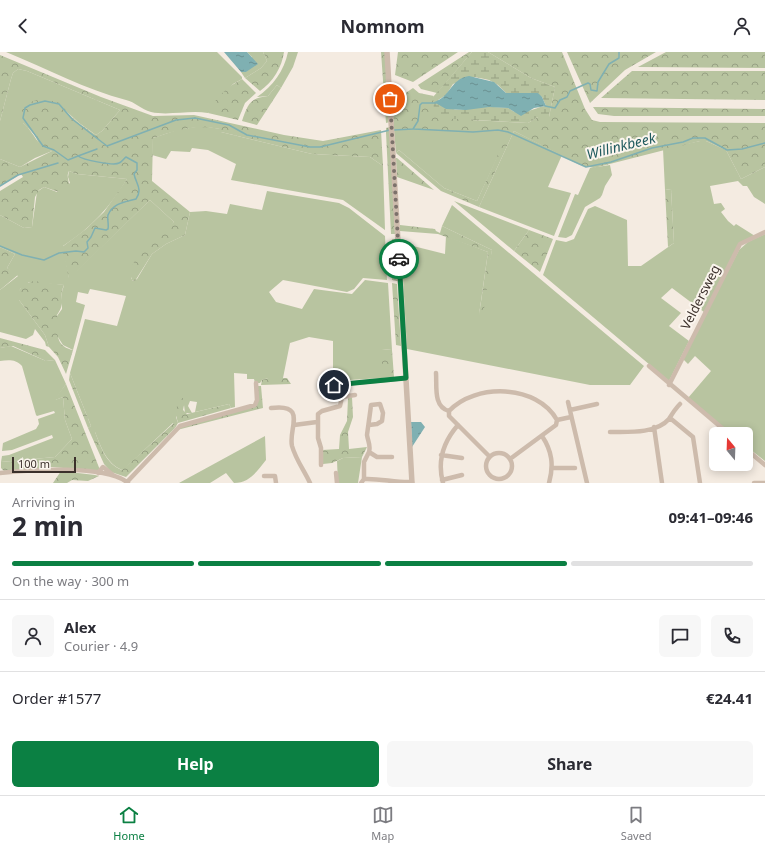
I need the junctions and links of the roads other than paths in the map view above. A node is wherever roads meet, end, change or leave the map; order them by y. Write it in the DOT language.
graph roads {
  1 [pos="387,52"];
  2 [pos="765,232"];
  3 [pos="649,366"];
  4 [pos="436,373"];
  5 [pos="406,378"];
  6 [pos="256,383"];
  7 [pos="334,385"];
  8 [pos="669,385"];
  9 [pos="355,395"];
  10 [pos="568,402"];
  11 [pos="597,404"];
  12 [pos="680,404"];
  13 [pos="271,408"];
  14 [pos="570,410"];
  15 [pos="449,411"];
  16 [pos="571,417"];
  17 [pos="670,418"];
  18 [pos="557,420"];
  19 [pos="317,422"];
  20 [pos="294,425"];
  21 [pos="369,425"];
  22 [pos="458,425"];
  23 [pos="654,427"];
  24 [pos="720,427"];
  25 [pos="610,432"];
  26 [pos="542,436"];
  27 [pos="368,452"];
  28 [pos="442,455"];
  29 [pos="753,455"];
  30 [pos="489,456"];
  31 [pos="392,457"];
  32 [pos="462,458"];
  33 [pos="510,459"];
  34 [pos="765,464"];
  35 [pos="321,465"];
  36 [pos="553,468"];
  37 [pos="575,468"];
  38 [pos="0,473"];
  39 [pos="98,473"];
  40 [pos="336,473"];
  41 [pos="113,475"];
  42 [pos="462,475"];
  43 [pos="264,476"];
  44 [pos="363,481"];
  45 [pos="498,481"];
  46 [pos="127,482"];
  47 [pos="412,482"];
  48 [pos="442,482"];
  49 [pos="276,483"];
  50 [pos="310,483"];
  51 [pos="337,483"];
  52 [pos="549,483"];
  53 [pos="586,483"];
  54 [pos="662,483"];
  55 [pos="700,483"];
  56 [pos="754,483"];
  57 [pos="765,483"];
  1 -- 5 [label="street"];
  2 -- 8 [label="street, Veldersweg"];
  3 -- 8 [label="street"];
  4 -- 15 [label="street"];
  5 -- 7 [label="street"];
  5 -- 47 [label="street"];
  6 -- 46 [label="street"];
  8 -- 24 [label="street"];
  9 -- 19 [label="street"];
  10 -- 14 [label="street"];
  11 -- 14 [label="street"];
  12 -- 17 [label="street"];
  13 -- 20 [label="street"];
  14 -- 16 [label="street"];
  15 -- 18 [label="street"];
  15 -- 22 [label="street"];
  16 -- 18 [label="street"];
  16 -- 53 [label="street"];
  17 -- 23 [label="street"];
  17 -- 55 [label="street"];
  18 -- 26 [label="street"];
  19 -- 20 [label="street"];
  19 -- 35 [label="street"];
  20 -- 50 [label="street"];
  21 -- 21 [label="street"];
  21 -- 27 [label="street"];
  22 -- 28 [label="street"];
  22 -- 30 [label="street"];
  23 -- 25 [label="street"];
  23 -- 54 [label="street"];
  26 -- 33 [label="street"];
  26 -- 36 [label="street"];
  27 -- 31 [label="street"];
  27 -- 44 [label="street"];
  28 -- 32 [label="street"];
  28 -- 48 [label="street"];
  29 -- 34 [label="street"];
  30 -- 33 [label="street"];
  30 -- 45 [label="street"];
  33 -- 45 [label="street"];
  36 -- 37 [label="street"];
  36 -- 52 [label="street"];
  38 -- 39 [label="street"];
  39 -- 41 [label="street"];
  39 -- 41 [label="street"];
  40 -- 51 [label="street"];
  41 -- 46 [label="street"];
  42 -- 48 [label="street"];
  43 -- 49 [label="street"];
  44 -- 47 [label="street"];
  56 -- 57 [label="street"];
}
